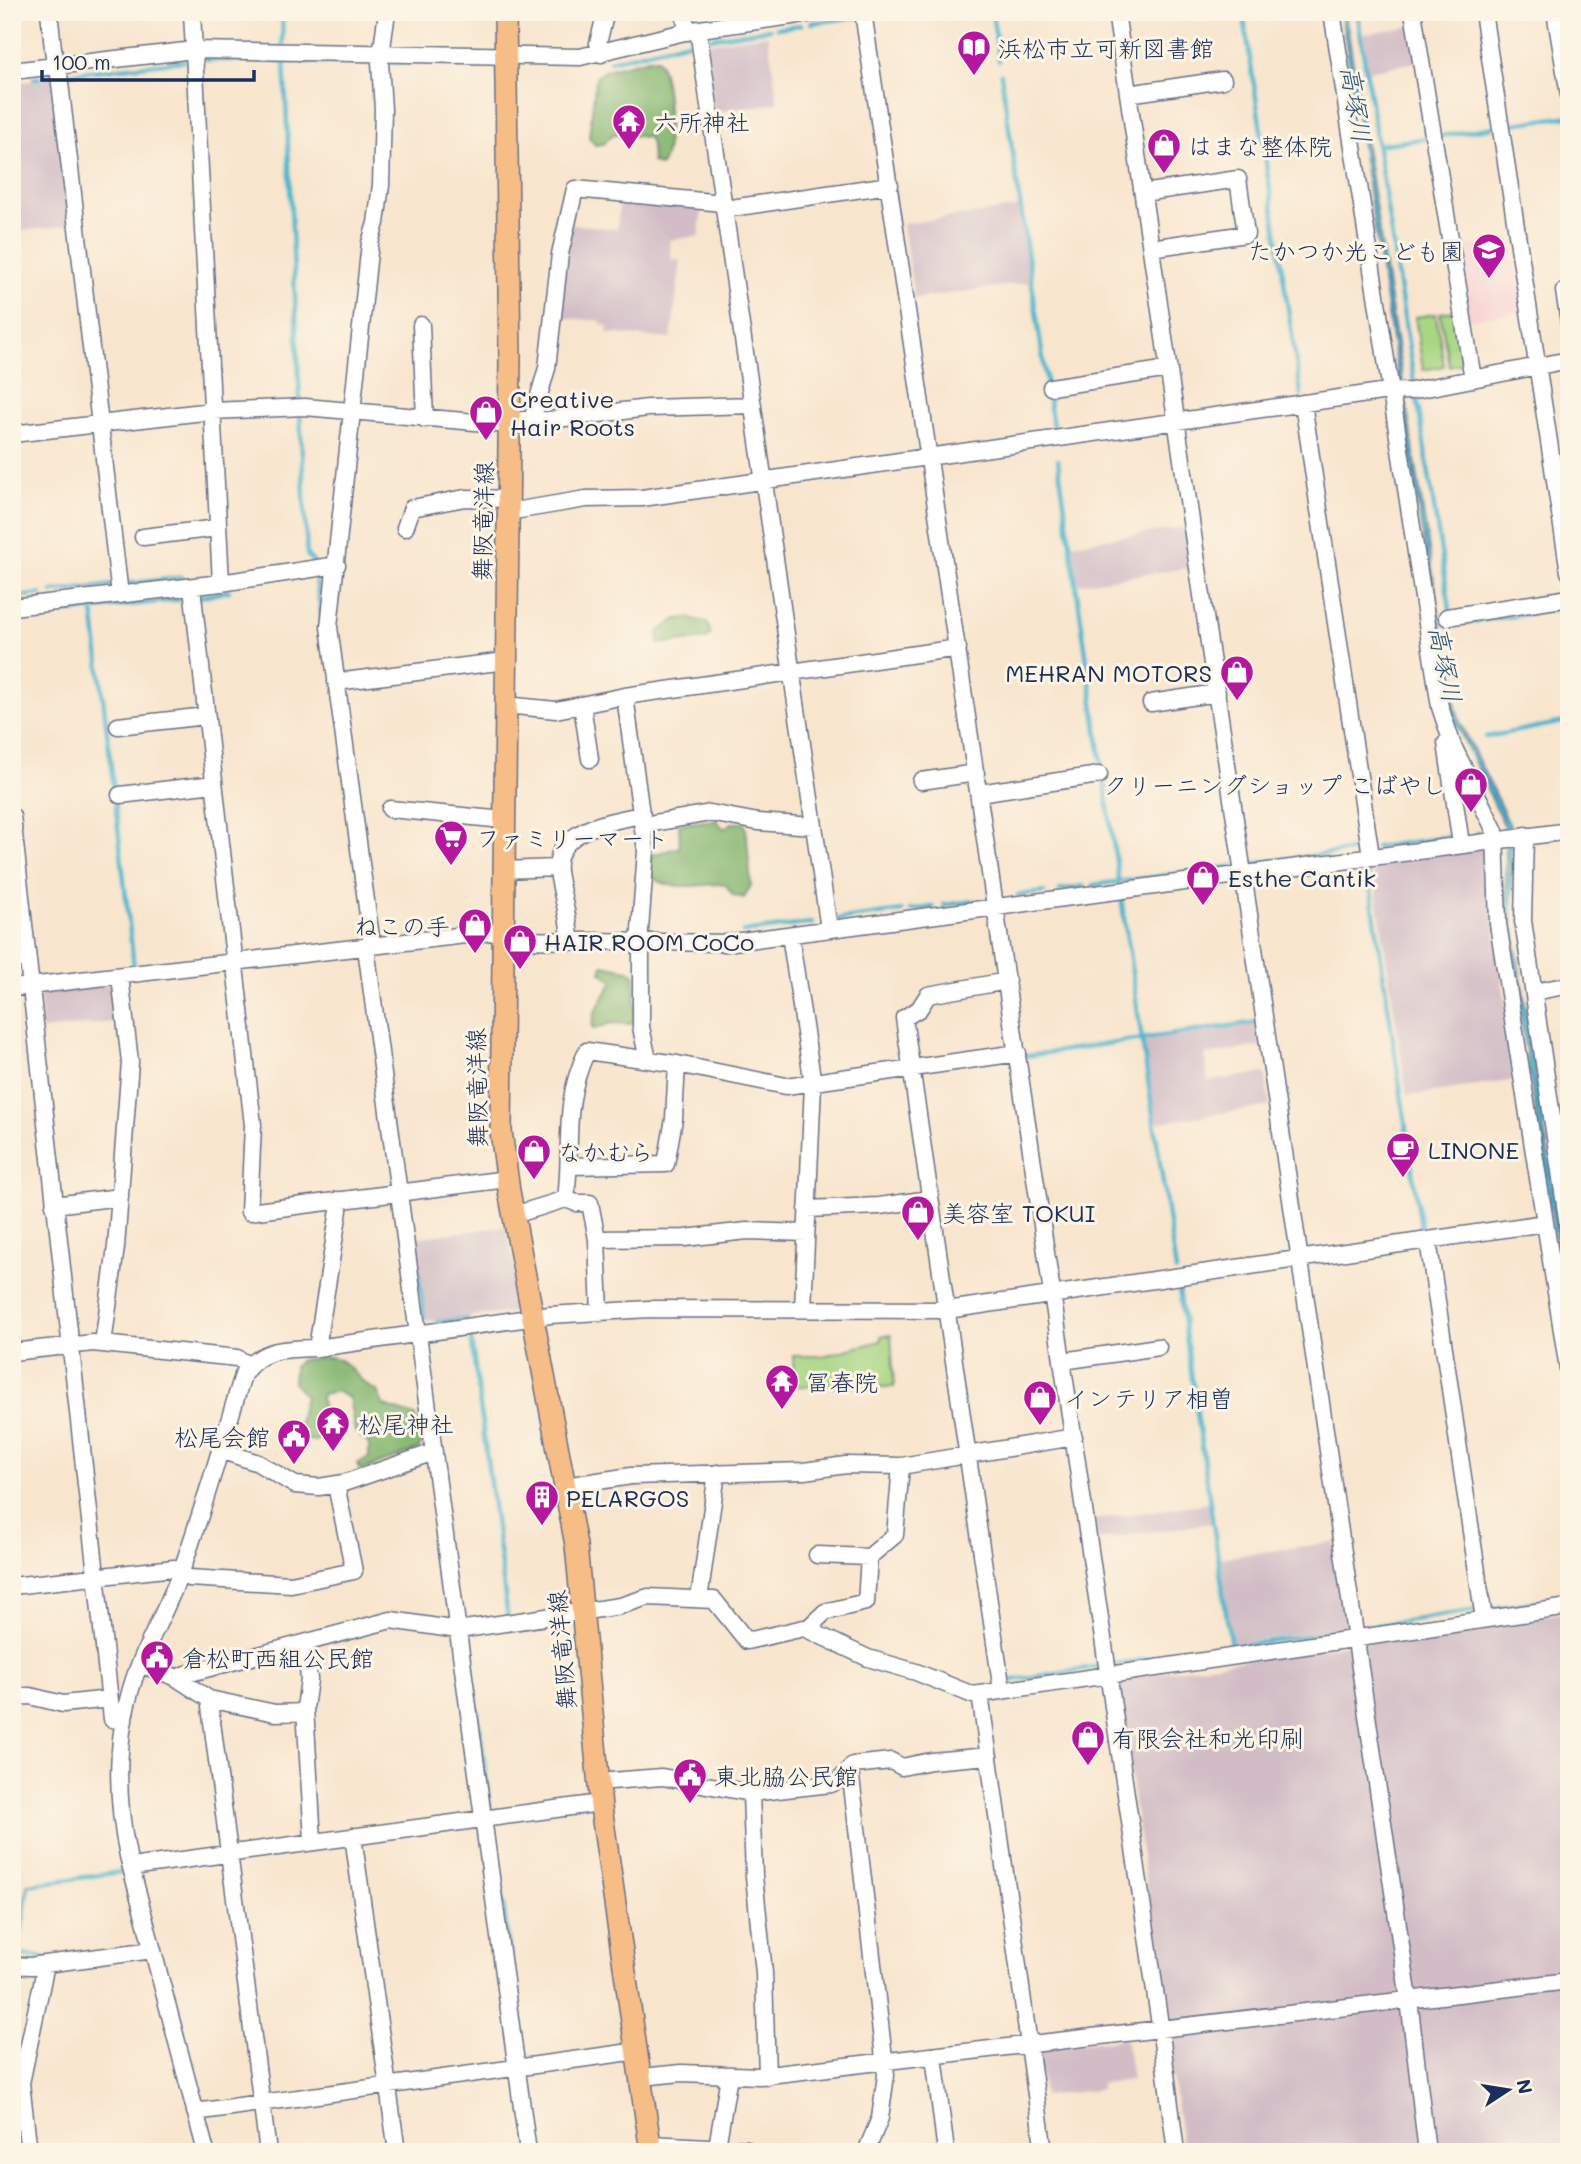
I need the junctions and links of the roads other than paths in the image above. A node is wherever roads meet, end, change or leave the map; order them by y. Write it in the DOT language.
graph roads {
  1 [pos="49,12"];
  2 [pos="192,12"];
  3 [pos="387,12"];
  4 [pos="505,12"];
  5 [pos="606,12"];
  6 [pos="684,12"];
  7 [pos="820,12"];
  8 [pos="863,12"];
  9 [pos="1116,12"];
  10 [pos="1332,12"];
  11 [pos="1413,12"];
  12 [pos="1483,12"];
  13 [pos="1556,12"];
  14 [pos="692,31"];
  15 [pos="194,50"];
  16 [pos="381,53"];
  17 [pos="601,54"];
  18 [pos="506,57"];
  19 [pos="57,66"];
  20 [pos="12,71"];
  21 [pos="1223,80"];
  22 [pos="1128,94"];
  23 [pos="1569,95"];
  24 [pos="890,185"];
  25 [pos="1143,193"];
  26 [pos="724,206"];
  27 [pos="1151,248"];
  28 [pos="1564,291"];
  29 [pos="1569,322"];
  30 [pos="421,325"];
  31 [pos="1569,360"];
  32 [pos="1537,366"];
  33 [pos="1169,369"];
  34 [pos="1473,379"];
  35 [pos="1051,387"];
  36 [pos="1398,392"];
  37 [pos="1303,404"];
  38 [pos="753,405"];
  39 [pos="212,411"];
  40 [pos="351,412"];
  41 [pos="425,419"];
  42 [pos="533,420"];
  43 [pos="1177,421"];
  44 [pos="509,422"];
  45 [pos="100,424"];
  46 [pos="12,434"];
  47 [pos="930,457"];
  48 [pos="764,481"];
  49 [pos="508,505"];
  50 [pos="218,528"];
  51 [pos="405,528"];
  52 [pos="143,537"];
  53 [pos="337,565"];
  54 [pos="1569,572"];
  55 [pos="221,583"];
  56 [pos="192,587"];
  57 [pos="120,595"];
  58 [pos="1569,598"];
  59 [pos="12,607"];
  60 [pos="1447,617"];
  61 [pos="958,648"];
  62 [pos="506,661"];
  63 [pos="792,672"];
  64 [pos="336,682"];
  65 [pos="1217,693"];
  66 [pos="625,696"];
  67 [pos="1151,703"];
  68 [pos="505,705"];
  69 [pos="582,705"];
  70 [pos="206,716"];
  71 [pos="118,726"];
  72 [pos="1446,727"];
  73 [pos="590,759"];
  74 [pos="976,773"];
  75 [pos="1099,775"];
  76 [pos="921,781"];
  77 [pos="214,784"];
  78 [pos="979,793"];
  79 [pos="120,795"];
  80 [pos="390,809"];
  81 [pos="12,816"];
  82 [pos="504,820"];
  83 [pos="642,820"];
  84 [pos="814,826"];
  85 [pos="1569,831"];
  86 [pos="1522,836"];
  87 [pos="1498,839"];
  88 [pos="1461,844"];
  89 [pos="1370,856"];
  90 [pos="557,868"];
  91 [pos="503,870"];
  92 [pos="1243,873"];
  93 [pos="996,907"];
  94 [pos="829,929"];
  95 [pos="790,934"];
  96 [pos="502,936"];
  97 [pos="570,942"];
  98 [pos="640,943"];
  99 [pos="369,947"];
  100 [pos="234,963"];
  101 [pos="120,976"];
  102 [pos="1007,981"];
  103 [pos="1569,985"];
  104 [pos="30,986"];
  105 [pos="12,988"];
  106 [pos="1534,992"];
  107 [pos="1018,1053"];
  108 [pos="648,1060"];
  109 [pos="677,1064"];
  110 [pos="911,1069"];
  111 [pos="813,1084"];
  112 [pos="570,1166"];
  113 [pos="507,1178"];
  114 [pos="399,1192"];
  115 [pos="120,1197"];
  116 [pos="566,1199"];
  117 [pos="930,1199"];
  118 [pos="337,1200"];
  119 [pos="54,1205"];
  120 [pos="807,1209"];
  121 [pos="513,1215"];
  122 [pos="1545,1223"];
  123 [pos="1569,1231"];
  124 [pos="806,1233"];
  125 [pos="597,1239"];
  126 [pos="1428,1240"];
  127 [pos="1299,1259"];
  128 [pos="1053,1294"];
  129 [pos="803,1309"];
  130 [pos="947,1310"];
  131 [pos="600,1314"];
  132 [pos="533,1318"];
  133 [pos="419,1334"];
  134 [pos="103,1344"];
  135 [pos="70,1346"];
  136 [pos="1158,1347"];
  137 [pos="317,1348"];
  138 [pos="12,1352"];
  139 [pos="1063,1361"];
  140 [pos="249,1365"];
  141 [pos="1569,1376"];
  142 [pos="1074,1437"];
  143 [pos="220,1450"];
  144 [pos="434,1452"];
  145 [pos="968,1455"];
  146 [pos="901,1466"];
  147 [pos="717,1474"];
  148 [pos="336,1485"];
  149 [pos="565,1486"];
  150 [pos="817,1555"];
  151 [pos="869,1557"];
  152 [pos="181,1573"];
  153 [pos="96,1577"];
  154 [pos="12,1586"];
  155 [pos="699,1599"];
  156 [pos="1569,1607"];
  157 [pos="584,1611"];
  158 [pos="1484,1619"];
  159 [pos="807,1629"];
  160 [pos="458,1630"];
  161 [pos="1355,1638"];
  162 [pos="306,1645"];
  163 [pos="140,1664"];
  164 [pos="1109,1675"];
  165 [pos="180,1680"];
  166 [pos="1002,1690"];
  167 [pos="980,1694"];
  168 [pos="12,1697"];
  169 [pos="110,1699"];
  170 [pos="209,1699"];
  171 [pos="305,1713"];
  172 [pos="124,1721"];
  173 [pos="989,1756"];
  174 [pos="846,1773"];
  175 [pos="599,1792"];
  176 [pos="751,1793"];
  177 [pos="483,1818"];
  178 [pos="353,1836"];
  179 [pos="313,1841"];
  180 [pos="228,1853"];
  181 [pos="131,1867"];
  182 [pos="153,1950"];
  183 [pos="46,1964"];
  184 [pos="12,1965"];
  185 [pos="1569,1981"];
  186 [pos="1409,2000"];
  187 [pos="1161,2029"];
  188 [pos="1031,2045"];
  189 [pos="638,2051"];
  190 [pos="934,2056"];
  191 [pos="884,2062"];
  192 [pos="516,2067"];
  193 [pos="729,2076"];
  194 [pos="767,2076"];
  195 [pos="642,2077"];
  196 [pos="386,2085"];
  197 [pos="261,2102"];
  198 [pos="195,2112"];
  199 [pos="717,2147"];
  200 [pos="651,2148"];
  201 [pos="29,2152"];
  202 [pos="206,2152"];
  203 [pos="268,2152"];
  204 [pos="397,2152"];
  205 [pos="528,2152"];
  206 [pos="747,2152"];
  207 [pos="866,2152"];
  208 [pos="946,2152"];
  209 [pos="1044,2152"];
  210 [pos="1176,2152"];
  211 [pos="1427,2152"];
  1 -- 19 [label="street"];
  2 -- 15 [label="street"];
  3 -- 16 [label="street"];
  4 -- 18 [label="main road, 舞阪竜洋線"];
  5 -- 17 [label="street"];
  6 -- 14 [label="street"];
  7 -- 14 [label="street"];
  8 -- 24 [label="street"];
  9 -- 22 [label="street"];
  10 -- 36 [label="street"];
  11 -- 34 [label="street"];
  12 -- 32 [label="street"];
  13 -- 23 [label="street"];
  14 -- 17 [label="street"];
  14 -- 26 [label="street"];
  15 -- 16 [label="street"];
  15 -- 19 [label="street"];
  15 -- 39 [label="street"];
  16 -- 18 [label="street"];
  16 -- 40 [label="street"];
  17 -- 18 [label="street"];
  18 -- 44 [label="main road, 舞阪竜洋線"];
  19 -- 20 [label="street"];
  19 -- 45 [label="street"];
  21 -- 22 [label="street"];
  22 -- 25 [label="street"];
  24 -- 26 [label="street"];
  24 -- 47 [label="street"];
  25 -- 27 [label="street"];
  25 -- 27 [label="street"];
  26 -- 38 [label="street"];
  26 -- 42 [label="street"];
  27 -- 33 [label="street"];
  28 -- 29 [label="street"];
  30 -- 41 [label="street"];
  31 -- 32 [label="street"];
  32 -- 34 [label="street"];
  32 -- 54 [label="street"];
  33 -- 35 [label="street"];
  33 -- 43 [label="street"];
  34 -- 36 [label="street"];
  36 -- 37 [label="street"];
  36 -- 72 [label="street"];
  37 -- 43 [label="street"];
  37 -- 89 [label="street"];
  38 -- 42 [label="street"];
  38 -- 48 [label="street"];
  39 -- 40 [label="street"];
  39 -- 45 [label="street"];
  39 -- 50 [label="street"];
  40 -- 41 [label="street"];
  40 -- 53 [label="street"];
  41 -- 44 [label="street"];
  42 -- 44 [label="street"];
  43 -- 47 [label="street"];
  43 -- 65 [label="street"];
  44 -- 49 [label="main road, 舞阪竜洋線"];
  45 -- 46 [label="street"];
  45 -- 57 [label="street"];
  47 -- 48 [label="street"];
  47 -- 61 [label="street"];
  48 -- 49 [label="street"];
  48 -- 63 [label="street"];
  49 -- 51 [label="street"];
  49 -- 62 [label="main road, 舞阪竜洋線"];
  50 -- 52 [label="street"];
  50 -- 55 [label="street"];
  53 -- 55 [label="street"];
  53 -- 64 [label="street"];
  55 -- 56 [label="street"];
  56 -- 57 [label="street"];
  56 -- 70 [label="street"];
  57 -- 59 [label="street"];
  58 -- 60 [label="street"];
  61 -- 63 [label="street"];
  61 -- 74 [label="street"];
  62 -- 64 [label="street"];
  62 -- 68 [label="main road, 舞阪竜洋線"];
  63 -- 66 [label="street"];
  63 -- 84 [label="street"];
  64 -- 99 [label="street"];
  65 -- 67 [label="street"];
  65 -- 92 [label="street"];
  66 -- 69 [label="street"];
  66 -- 83 [label="street"];
  68 -- 69 [label="street"];
  68 -- 82 [label="main road, 舞阪竜洋線"];
  69 -- 73 [label="street"];
  70 -- 71 [label="street"];
  70 -- 77 [label="street"];
  72 -- 87 [label="street"];
  72 -- 88 [label="street"];
  74 -- 76 [label="street"];
  74 -- 78 [label="street"];
  75 -- 78 [label="street"];
  77 -- 79 [label="street"];
  77 -- 100 [label="street"];
  78 -- 93 [label="street"];
  80 -- 82 [label="street"];
  81 -- 104 [label="street"];
  82 -- 91 [label="main road, 舞阪竜洋線"];
  83 -- 84 [label="street"];
  83 -- 90 [label="street"];
  83 -- 98 [label="street"];
  84 -- 94 [label="street"];
  85 -- 86 [label="street"];
  86 -- 87 [label="street"];
  86 -- 106 [label="street"];
  87 -- 88 [label="street"];
  87 -- 122 [label="street"];
  88 -- 89 [label="street"];
  89 -- 92 [label="street"];
  90 -- 91 [label="street"];
  90 -- 97 [label="street"];
  91 -- 96 [label="main road, 舞阪竜洋線"];
  92 -- 93 [label="street"];
  92 -- 127 [label="street"];
  93 -- 94 [label="street"];
  93 -- 102 [label="street"];
  94 -- 95 [label="street"];
  95 -- 98 [label="street"];
  95 -- 111 [label="street"];
  96 -- 97 [label="street"];
  96 -- 99 [label="street"];
  96 -- 113 [label="main road, 舞阪竜洋線"];
  97 -- 98 [label="street"];
  98 -- 108 [label="street"];
  99 -- 100 [label="street"];
  99 -- 114 [label="street"];
  100 -- 101 [label="street"];
  100 -- 118 [label="street"];
  101 -- 104 [label="street"];
  101 -- 115 [label="street"];
  102 -- 107 [label="street"];
  102 -- 110 [label="street"];
  103 -- 106 [label="street"];
  104 -- 105 [label="street"];
  104 -- 119 [label="street"];
  106 -- 123 [label="street"];
  107 -- 110 [label="street"];
  107 -- 128 [label="street"];
  108 -- 109 [label="street"];
  108 -- 112 [label="street"];
  109 -- 111 [label="street"];
  109 -- 112 [label="street"];
  110 -- 111 [label="street"];
  110 -- 117 [label="street"];
  111 -- 120 [label="street"];
  112 -- 116 [label="street"];
  113 -- 114 [label="street"];
  113 -- 121 [label="main road, 舞阪竜洋線"];
  114 -- 118 [label="street"];
  114 -- 133 [label="street"];
  115 -- 119 [label="street"];
  115 -- 134 [label="street"];
  116 -- 121 [label="street"];
  116 -- 125 [label="street"];
  117 -- 120 [label="street"];
  117 -- 130 [label="street"];
  118 -- 137 [label="street"];
  119 -- 135 [label="street"];
  120 -- 124 [label="street"];
  121 -- 132 [label="main road, 舞阪竜洋線"];
  122 -- 126 [label="street"];
  122 -- 141 [label="street"];
  124 -- 125 [label="street"];
  124 -- 129 [label="street"];
  125 -- 131 [label="street"];
  126 -- 127 [label="street"];
  126 -- 158 [label="street"];
  127 -- 128 [label="street"];
  127 -- 161 [label="street"];
  128 -- 130 [label="street"];
  128 -- 139 [label="street"];
  129 -- 130 [label="street"];
  129 -- 131 [label="street"];
  130 -- 145 [label="street"];
  131 -- 132 [label="street"];
  132 -- 133 [label="street"];
  132 -- 149 [label="main road, 舞阪竜洋線"];
  133 -- 137 [label="street"];
  133 -- 144 [label="street"];
  134 -- 135 [label="street"];
  134 -- 140 [label="street"];
  135 -- 138 [label="street"];
  135 -- 153 [label="street"];
  136 -- 139 [label="street"];
  137 -- 140 [label="street"];
  139 -- 142 [label="street"];
  140 -- 143 [label="street"];
  142 -- 145 [label="street"];
  142 -- 164 [label="street"];
  143 -- 148 [label="street"];
  143 -- 152 [label="street"];
  144 -- 148 [label="street"];
  144 -- 160 [label="street"];
  145 -- 146 [label="street"];
  145 -- 166 [label="street"];
  146 -- 147 [label="street"];
  146 -- 151 [label="street"];
  147 -- 149 [label="street"];
  147 -- 155 [label="street"];
  148 -- 152 [label="street"];
  149 -- 157 [label="main road, 舞阪竜洋線"];
  150 -- 151 [label="street"];
  151 -- 159 [label="street"];
  152 -- 153 [label="street"];
  152 -- 163 [label="street"];
  153 -- 154 [label="street"];
  153 -- 169 [label="street"];
  155 -- 157 [label="street"];
  155 -- 159 [label="street"];
  156 -- 158 [label="street"];
  157 -- 160 [label="street"];
  157 -- 175 [label="main road, 舞阪竜洋線"];
  158 -- 161 [label="street"];
  159 -- 167 [label="street"];
  160 -- 162 [label="street"];
  160 -- 177 [label="street"];
  161 -- 164 [label="street"];
  161 -- 186 [label="street"];
  162 -- 165 [label="street"];
  162 -- 171 [label="street"];
  163 -- 165 [label="street"];
  163 -- 172 [label="street"];
  164 -- 166 [label="street"];
  164 -- 187 [label="street"];
  165 -- 170 [label="street"];
  166 -- 167 [label="street"];
  167 -- 173 [label="street"];
  168 -- 169 [label="street"];
  169 -- 172 [label="street"];
  170 -- 171 [label="street"];
  170 -- 180 [label="street"];
  171 -- 179 [label="street"];
  172 -- 181 [label="street"];
  173 -- 174 [label="street"];
  173 -- 188 [label="street"];
  174 -- 176 [label="street"];
  174 -- 191 [label="street"];
  175 -- 176 [label="street"];
  175 -- 177 [label="street"];
  175 -- 189 [label="main road, 舞阪竜洋線"];
  176 -- 194 [label="street"];
  177 -- 178 [label="street"];
  177 -- 192 [label="street"];
  178 -- 179 [label="street"];
  178 -- 196 [label="street"];
  179 -- 180 [label="street"];
  180 -- 181 [label="street"];
  180 -- 197 [label="street"];
  181 -- 182 [label="street"];
  182 -- 183 [label="street"];
  182 -- 198 [label="street"];
  183 -- 184 [label="street"];
  183 -- 201 [label="street"];
  185 -- 186 [label="street"];
  186 -- 187 [label="street"];
  186 -- 211 [label="street"];
  187 -- 188 [label="street"];
  187 -- 210 [label="street"];
  188 -- 190 [label="street"];
  188 -- 209 [label="street"];
  189 -- 192 [label="street"];
  189 -- 195 [label="main road, 舞阪竜洋線"];
  190 -- 191 [label="street"];
  190 -- 208 [label="street"];
  191 -- 194 [label="street"];
  191 -- 207 [label="street"];
  192 -- 196 [label="street"];
  192 -- 205 [label="street"];
  193 -- 194 [label="street"];
  193 -- 195 [label="street"];
  193 -- 199 [label="street"];
  195 -- 200 [label="main road, 舞阪竜洋線"];
  196 -- 197 [label="street"];
  196 -- 204 [label="street"];
  197 -- 198 [label="street"];
  197 -- 203 [label="street"];
  198 -- 202 [label="street"];
  199 -- 200 [label="street"];
  199 -- 206 [label="street"];
}
